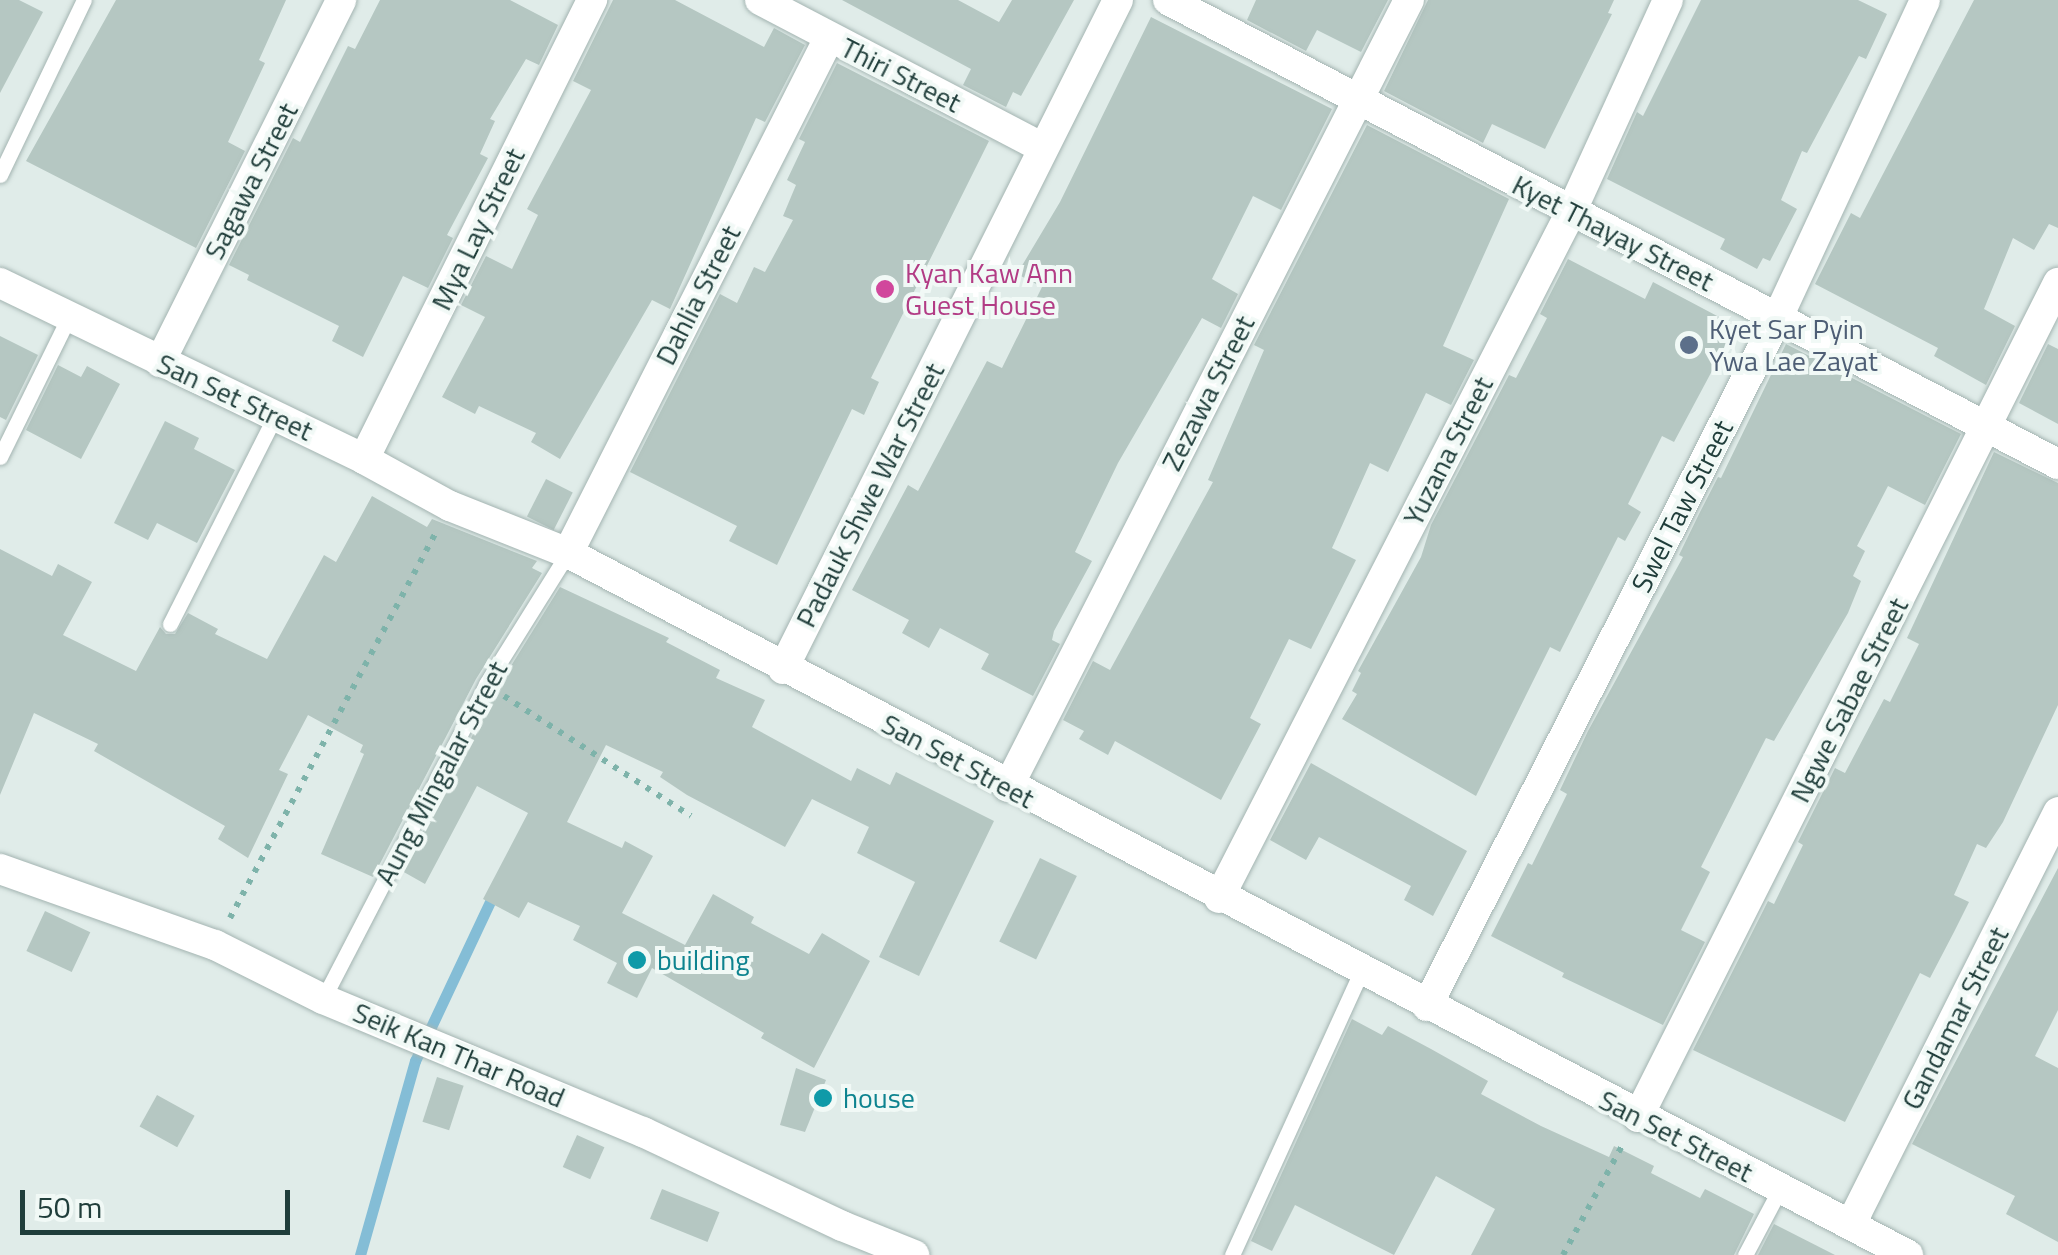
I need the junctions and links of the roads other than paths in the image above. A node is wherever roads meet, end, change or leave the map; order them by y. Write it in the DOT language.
graph roads {
  1 [pos="84,0"];
  2 [pos="341,0"];
  3 [pos="592,0"];
  4 [pos="760,0"];
  5 [pos="1118,0"];
  6 [pos="1168,0"];
  7 [pos="1409,0"];
  8 [pos="1668,0"];
  9 [pos="1926,0"];
  10 [pos="829,38"];
  11 [pos="1358,100"];
  12 [pos="1043,148"];
  13 [pos="0,174"];
  14 [pos="1571,212"];
  15 [pos="2058,283"];
  16 [pos="0,284"];
  17 [pos="1778,317"];
  18 [pos="69,318"];
  19 [pos="160,362"];
  20 [pos="275,416"];
  21 [pos="1986,428"];
  22 [pos="0,457"];
  23 [pos="364,458"];
  24 [pos="2058,464"];
  25 [pos="568,553"];
  26 [pos="170,624"];
  27 [pos="783,669"];
  28 [pos="1008,787"];
  29 [pos="2058,812"];
  30 [pos="0,868"];
  31 [pos="1219,898"];
  32 [pos="1361,972"];
  33 [pos="323,999"];
  34 [pos="1427,1006"];
  35 [pos="1638,1117"];
  36 [pos="1780,1189"];
  37 [pos="1851,1224"];
  38 [pos="914,1255"];
  39 [pos="1232,1255"];
  40 [pos="1744,1255"];
  41 [pos="1908,1255"];
  1 -- 13 [label="lane"];
  2 -- 19 [label="street, Sagawa Street"];
  3 -- 23 [label="street, Mya Lay Street"];
  4 -- 10 [label="street, Thiri Street"];
  5 -- 12 [label="street, Padauk Shwe War Street"];
  6 -- 11 [label="street, Kyet Thayay Street"];
  7 -- 11 [label="street, Zezawa Street"];
  8 -- 14 [label="street, Yuzana Street"];
  9 -- 17 [label="street, Swel Taw Street"];
  10 -- 12 [label="street, Thiri Street"];
  10 -- 25 [label="street, Dahlia Street"];
  11 -- 14 [label="street, Kyet Thayay Street"];
  11 -- 28 [label="street, Zezawa Street"];
  12 -- 27 [label="street, Padauk Shwe War Street"];
  14 -- 17 [label="street, Kyet Thayay Street"];
  14 -- 31 [label="street, Yuzana Street"];
  15 -- 21 [label="street, Ngwe Sabae Street"];
  16 -- 18 [label="street, San Set Street"];
  17 -- 21 [label="street, Kyet Thayay Street"];
  17 -- 34 [label="street, Swel Taw Street"];
  18 -- 19 [label="street, San Set Street"];
  18 -- 22 [label="lane"];
  19 -- 20 [label="street, San Set Street"];
  20 -- 23 [label="street, San Set Street"];
  20 -- 26 [label="lane"];
  21 -- 24 [label="street, Kyet Thayay Street"];
  21 -- 35 [label="street, Ngwe Sabae Street"];
  23 -- 25 [label="street, San Set Street"];
  25 -- 27 [label="street, San Set Street"];
  25 -- 33 [label="lane, Aung Mingalar Street"];
  27 -- 28 [label="street, San Set Street"];
  28 -- 31 [label="street, San Set Street"];
  29 -- 37 [label="street, Gandamar Street"];
  30 -- 33 [label="street, Seik Kan Thar Road"];
  31 -- 32 [label="street, San Set Street"];
  32 -- 34 [label="street, San Set Street"];
  32 -- 39 [label="lane"];
  33 -- 38 [label="street, Seik Kan Thar Road"];
  34 -- 35 [label="street, San Set Street"];
  35 -- 36 [label="street, San Set Street"];
  36 -- 37 [label="street, San Set Street"];
  36 -- 40 [label="lane"];
  37 -- 41 [label="street, San Set Street"];
}
